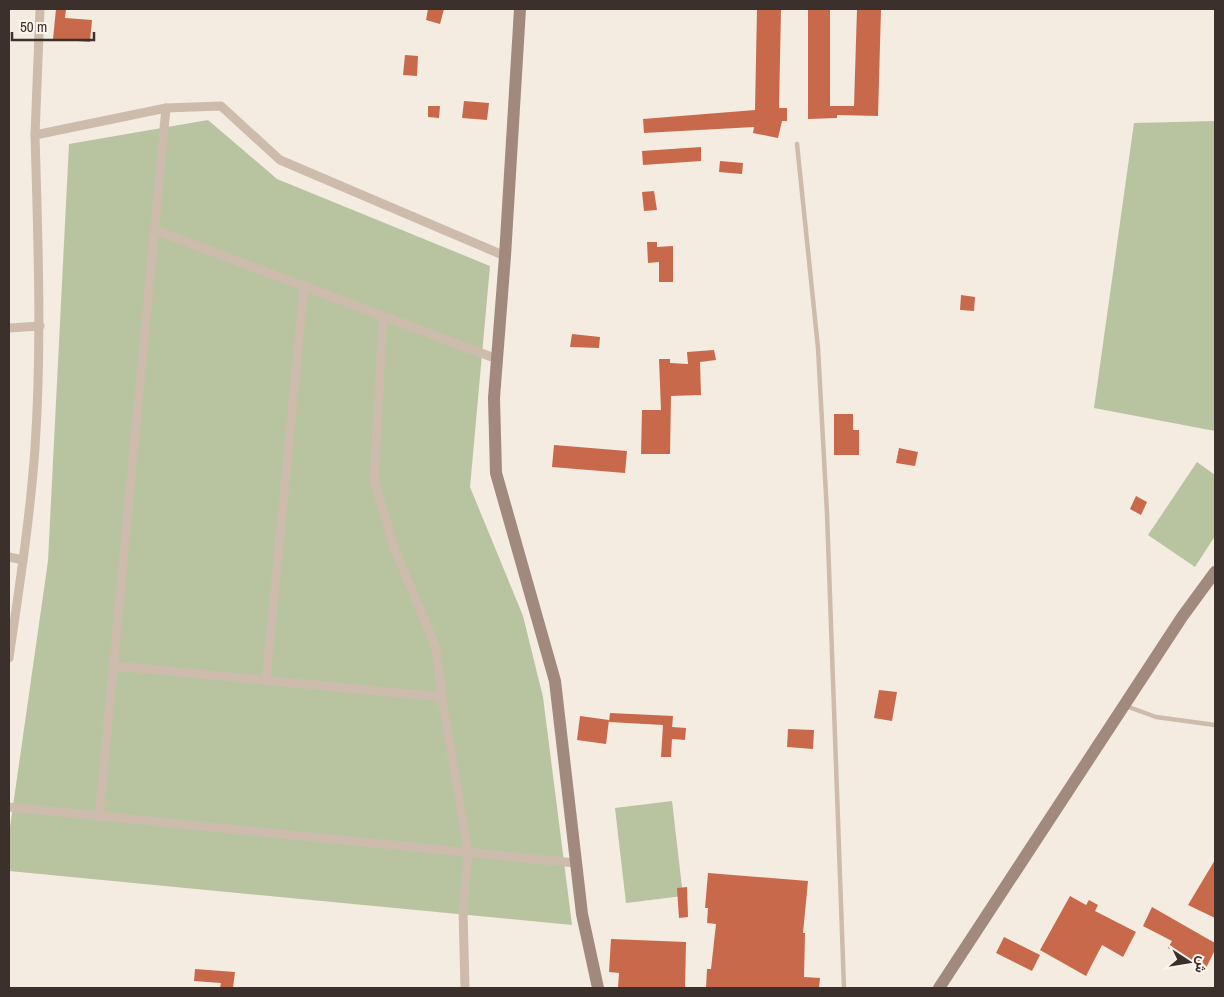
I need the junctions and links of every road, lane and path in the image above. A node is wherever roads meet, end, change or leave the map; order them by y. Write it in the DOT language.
graph roads {
  1 [pos="40,9"];
  2 [pos="520,9"];
  3 [pos="166,108"];
  4 [pos="35,135"];
  5 [pos="797,144"];
  6 [pos="155,230"];
  7 [pos="505,256"];
  8 [pos="304,286"];
  9 [pos="382,316"];
  10 [pos="40,326"];
  11 [pos="9,328"];
  12 [pos="497,359"];
  13 [pos="9,557"];
  14 [pos="23,560"];
  15 [pos="1215,572"];
  16 [pos="9,658"];
  17 [pos="115,666"];
  18 [pos="266,681"];
  19 [pos="442,698"];
  20 [pos="1124,706"];
  21 [pos="1215,725"];
  22 [pos="9,807"];
  23 [pos="99,816"];
  24 [pos="468,852"];
  25 [pos="576,863"];
  26 [pos="465,988"];
  27 [pos="598,988"];
  28 [pos="844,988"];
  29 [pos="939,988"];
  1 -- 4 [label="street"];
  2 -- 7 [label="street"];
  3 -- 4 [label="street"];
  3 -- 6 [label="street"];
  3 -- 7 [label="street"];
  4 -- 10 [label="street"];
  5 -- 28 [label="lane"];
  6 -- 8 [label="street"];
  6 -- 17 [label="street"];
  7 -- 12 [label="street"];
  8 -- 9 [label="street"];
  8 -- 18 [label="street"];
  9 -- 12 [label="street"];
  9 -- 19 [label="street"];
  10 -- 11 [label="street"];
  10 -- 14 [label="street"];
  12 -- 25 [label="street"];
  13 -- 14 [label="street"];
  14 -- 16 [label="street"];
  15 -- 20 [label="street"];
  17 -- 18 [label="street"];
  17 -- 23 [label="street"];
  18 -- 19 [label="street"];
  19 -- 24 [label="street"];
  20 -- 21 [label="lane"];
  20 -- 29 [label="street"];
  22 -- 23 [label="street"];
  23 -- 24 [label="street"];
  24 -- 25 [label="street"];
  24 -- 26 [label="street"];
  25 -- 27 [label="street"];
}
